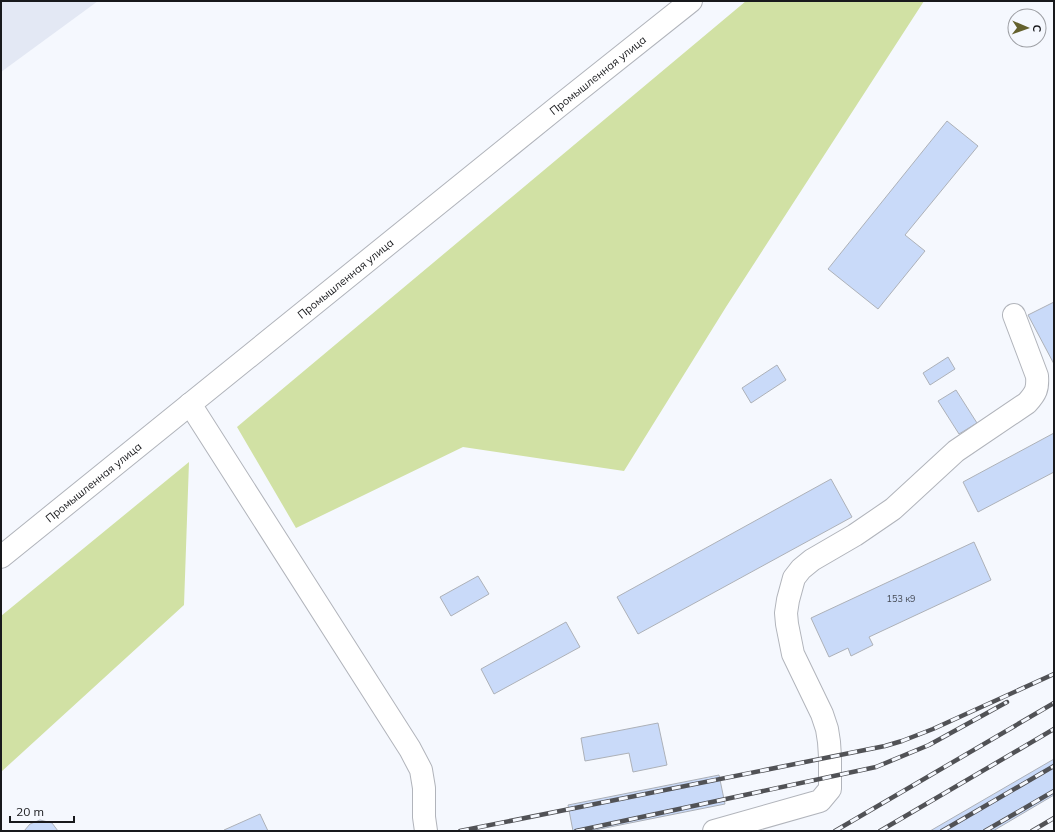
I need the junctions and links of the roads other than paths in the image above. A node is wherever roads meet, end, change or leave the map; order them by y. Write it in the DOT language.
graph roads {
  1 [pos="691,1"];
  2 [pos="1014,315"];
  3 [pos="190,404"];
  4 [pos="1,557"];
  5 [pos="426,831"];
  6 [pos="714,831"];
  1 -- 3 [label="street, Промышленная улица"];
  2 -- 6 [label="street"];
  3 -- 4 [label="street, Промышленная улица"];
  3 -- 5 [label="street"];
}
